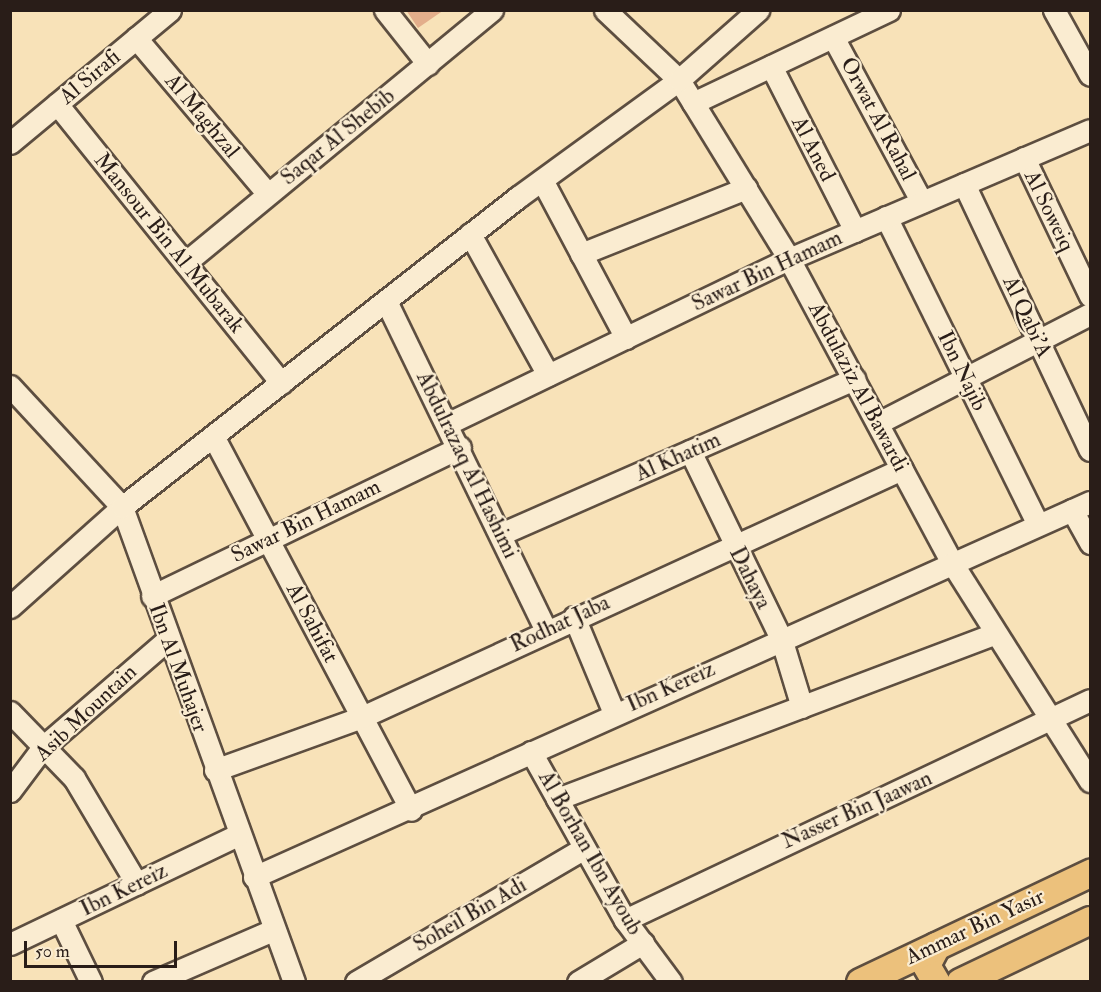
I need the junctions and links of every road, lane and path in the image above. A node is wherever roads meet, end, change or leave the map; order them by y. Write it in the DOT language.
graph roads {
  1 [pos="170,10"];
  2 [pos="385,10"];
  3 [pos="492,10"];
  4 [pos="605,10"];
  5 [pos="758,10"];
  6 [pos="889,10"];
  7 [pos="1054,10"];
  8 [pos="833,37"];
  9 [pos="136,38"];
  10 [pos="428,63"];
  11 [pos="771,66"];
  12 [pos="1090,75"];
  13 [pos="679,80"];
  14 [pos="693,103"];
  15 [pos="57,104"];
  16 [pos="1090,129"];
  17 [pos="10,143"];
  18 [pos="1024,158"];
  19 [pos="542,180"];
  20 [pos="964,184"];
  21 [pos="746,188"];
  22 [pos="268,194"];
  23 [pos="922,202"];
  24 [pos="886,218"];
  25 [pos="855,231"];
  26 [pos="470,234"];
  27 [pos="581,254"];
  28 [pos="789,259"];
  29 [pos="184,263"];
  30 [pos="1090,296"];
  31 [pos="386,301"];
  32 [pos="1090,314"];
  33 [pos="626,338"];
  34 [pos="1039,340"];
  35 [pos="548,375"];
  36 [pos="965,378"];
  37 [pos="854,379"];
  38 [pos="281,383"];
  39 [pos="10,386"];
  40 [pos="449,423"];
  41 [pos="878,423"];
  42 [pos="213,436"];
  43 [pos="460,447"];
  44 [pos="1090,450"];
  45 [pos="690,451"];
  46 [pos="902,470"];
  47 [pos="1081,506"];
  48 [pos="122,507"];
  49 [pos="1038,525"];
  50 [pos="501,534"];
  51 [pos="268,540"];
  52 [pos="1090,543"];
  53 [pos="733,545"];
  54 [pos="952,563"];
  55 [pos="152,596"];
  56 [pos="10,607"];
  57 [pos="574,617"];
  58 [pos="546,630"];
  59 [pos="996,633"];
  60 [pos="780,638"];
  61 [pos="167,640"];
  62 [pos="1090,700"];
  63 [pos="802,706"];
  64 [pos="10,711"];
  65 [pos="614,713"];
  66 [pos="362,717"];
  67 [pos="1051,723"];
  68 [pos="43,747"];
  69 [pos="531,752"];
  70 [pos="214,770"];
  71 [pos="1090,781"];
  72 [pos="10,791"];
  73 [pos="557,799"];
  74 [pos="411,810"];
  75 [pos="238,835"];
  76 [pos="584,848"];
  77 [pos="1090,873"];
  78 [pos="254,877"];
  79 [pos="137,884"];
  80 [pos="61,920"];
  81 [pos="624,920"];
  82 [pos="1090,920"];
  83 [pos="273,930"];
  84 [pos="642,943"];
  85 [pos="10,944"];
  86 [pos="936,946"];
  87 [pos="876,980"];
  88 [pos="91,981"];
  89 [pos="153,981"];
  90 [pos="294,981"];
  91 [pos="356,981"];
  92 [pos="578,981"];
  93 [pos="671,981"];
  94 [pos="936,981"];
  95 [pos="960,981"];
  1 -- 9 [label="street, Al Sirafi"];
  2 -- 10 [label="street"];
  3 -- 10 [label="street, Saqar Al Shebib"];
  4 -- 13 [label="street, Abdulaziz Al Bawardi"];
  5 -- 13 [label="street"];
  6 -- 8 [label="street"];
  7 -- 12 [label="street"];
  8 -- 11 [label="street"];
  8 -- 23 [label="street, Orwat Al Rahal"];
  9 -- 15 [label="street, Al Sirafi"];
  9 -- 22 [label="street, Al Maghzal"];
  10 -- 22 [label="street, Saqar Al Shebib"];
  11 -- 14 [label="street"];
  11 -- 25 [label="street, Al Aned"];
  13 -- 14 [label="street, Abdulaziz Al Bawardi"];
  13 -- 19 [label="street"];
  14 -- 21 [label="street, Abdulaziz Al Bawardi"];
  15 -- 17 [label="street, Al Sirafi"];
  15 -- 29 [label="street, Mansour Bin Al Mubarak"];
  16 -- 18 [label="street, Sawar Bin Hamam"];
  18 -- 20 [label="street, Sawar Bin Hamam"];
  18 -- 30 [label="street, Al Soweiq"];
  19 -- 26 [label="street"];
  19 -- 27 [label="street"];
  20 -- 23 [label="street, Sawar Bin Hamam"];
  20 -- 34 [label="street, Al Qabi'A"];
  21 -- 27 [label="street"];
  21 -- 28 [label="street, Abdulaziz Al Bawardi"];
  22 -- 29 [label="street, Saqar Al Shebib"];
  23 -- 24 [label="street, Sawar Bin Hamam"];
  24 -- 25 [label="street, Sawar Bin Hamam"];
  24 -- 36 [label="street, Ibn Najib"];
  25 -- 28 [label="street, Sawar Bin Hamam"];
  26 -- 31 [label="street"];
  26 -- 35 [label="street"];
  27 -- 33 [label="street"];
  28 -- 33 [label="street, Sawar Bin Hamam"];
  28 -- 37 [label="street, Abdulaziz Al Bawardi"];
  29 -- 38 [label="street, Mansour Bin Al Mubarak"];
  31 -- 38 [label="street"];
  31 -- 40 [label="street, Abdulrazaq Al Hashimi"];
  32 -- 34 [label="street"];
  33 -- 35 [label="street, Sawar Bin Hamam"];
  34 -- 36 [label="street"];
  34 -- 44 [label="street, Al Qabi'A"];
  35 -- 40 [label="street, Sawar Bin Hamam"];
  36 -- 41 [label="street"];
  36 -- 49 [label="street, Ibn Najib"];
  37 -- 41 [label="street, Abdulaziz Al Bawardi"];
  37 -- 45 [label="street, Al Khatim"];
  38 -- 42 [label="street"];
  39 -- 48 [label="street, Ibn Al Muhajer"];
  40 -- 43 [label="street, Abdulrazaq Al Hashimi"];
  41 -- 46 [label="street, Abdulaziz Al Bawardi"];
  42 -- 48 [label="street"];
  42 -- 51 [label="street, Al Sahifat"];
  43 -- 50 [label="street, Abdulrazaq Al Hashimi"];
  43 -- 51 [label="street, Sawar Bin Hamam"];
  45 -- 50 [label="street, Al Khatim"];
  45 -- 53 [label="street, Dahaya"];
  46 -- 53 [label="street, Rodhat Jaba"];
  46 -- 54 [label="street, Abdulaziz Al Bawardi"];
  47 -- 49 [label="street, Ibn Kereiz"];
  47 -- 52 [label="street"];
  48 -- 55 [label="street, Ibn Al Muhajer"];
  48 -- 56 [label="street"];
  49 -- 54 [label="street, Ibn Kereiz"];
  50 -- 58 [label="street, Abdulrazaq Al Hashimi"];
  51 -- 55 [label="street, Sawar Bin Hamam"];
  51 -- 66 [label="street, Al Sahifat"];
  53 -- 57 [label="street, Rodhat Jaba"];
  53 -- 60 [label="street, Dahaya"];
  54 -- 59 [label="street, Abdulaziz Al Bawardi"];
  54 -- 60 [label="street, Ibn Kereiz"];
  55 -- 61 [label="street, Ibn Al Muhajer"];
  57 -- 58 [label="street, Rodhat Jaba"];
  57 -- 65 [label="street"];
  58 -- 66 [label="street, Rodhat Jaba"];
  59 -- 63 [label="street"];
  59 -- 67 [label="street, Abdulaziz Al Bawardi"];
  60 -- 63 [label="street, Dahaya"];
  60 -- 65 [label="street, Ibn Kereiz"];
  61 -- 68 [label="street, Asib Mountain"];
  61 -- 70 [label="street, Ibn Al Muhajer"];
  62 -- 67 [label="street, Nasser Bin Jaawan"];
  63 -- 73 [label="street"];
  64 -- 68 [label="street"];
  65 -- 69 [label="street, Ibn Kereiz"];
  66 -- 70 [label="street, Rodhat Jaba"];
  66 -- 74 [label="street, Al Sahifat"];
  67 -- 71 [label="street, Abdulaziz Al Bawardi"];
  67 -- 81 [label="street, Nasser Bin Jaawan"];
  68 -- 72 [label="street, Asib Mountain"];
  68 -- 79 [label="street"];
  69 -- 73 [label="street, Al Borhan Ibn Ayoub"];
  69 -- 74 [label="street, Ibn Kereiz"];
  70 -- 75 [label="street, Ibn Al Muhajer"];
  73 -- 76 [label="street, Al Borhan Ibn Ayoub"];
  74 -- 78 [label="street, Ibn Kereiz"];
  75 -- 78 [label="street, Ibn Al Muhajer"];
  75 -- 79 [label="street, Ibn Kereiz"];
  76 -- 81 [label="street, Al Borhan Ibn Ayoub"];
  76 -- 91 [label="street, Soheil Bin Adi"];
  77 -- 86 [label="main road, Ammar Bin Yasir"];
  78 -- 83 [label="street, Ibn Al Muhajer"];
  79 -- 80 [label="street, Ibn Kereiz"];
  80 -- 85 [label="street, Ibn Kereiz"];
  80 -- 88 [label="street"];
  81 -- 84 [label="street, Al Borhan Ibn Ayoub"];
  82 -- 95 [label="main road, Ammar Bin Yasir"];
  83 -- 89 [label="street"];
  83 -- 90 [label="street, Ibn Al Muhajer"];
  84 -- 92 [label="street"];
  84 -- 93 [label="street, Al Borhan Ibn Ayoub"];
  86 -- 87 [label="main road, Ammar Bin Yasir"];
  86 -- 94 [label="main road"];
}
